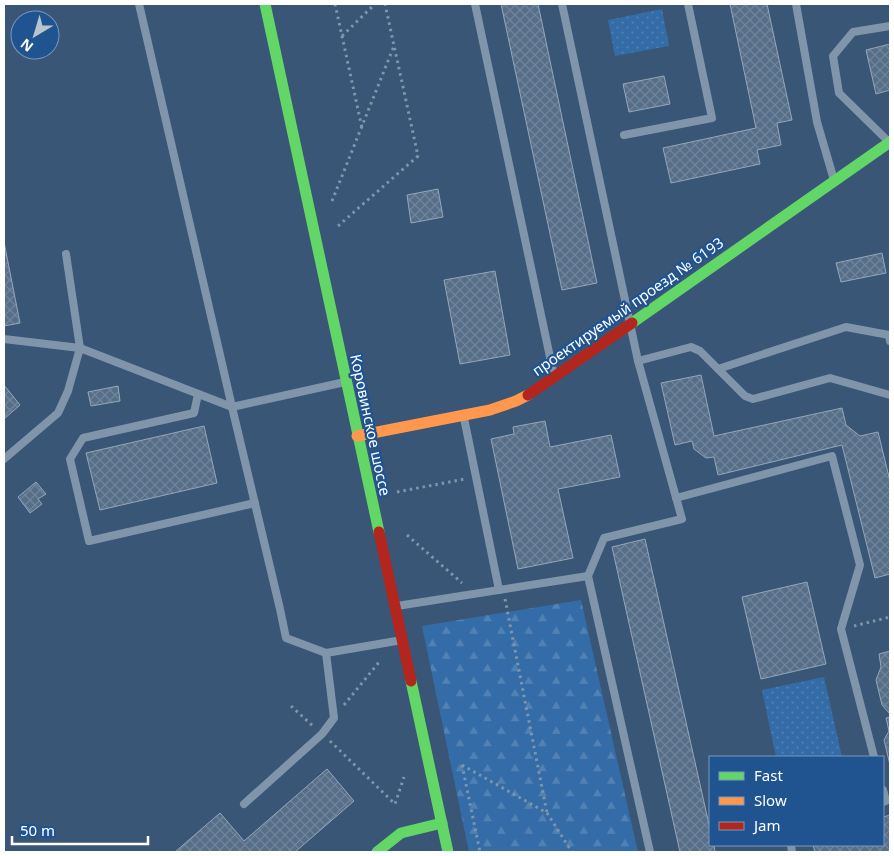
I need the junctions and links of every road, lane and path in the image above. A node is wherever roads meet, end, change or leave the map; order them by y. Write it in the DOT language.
graph roads {
  1 [pos="139,4"];
  2 [pos="265,4"];
  3 [pos="335,4"];
  4 [pos="375,4"];
  5 [pos="385,4"];
  6 [pos="475,4"];
  7 [pos="562,4"];
  8 [pos="688,4"];
  9 [pos="796,4"];
  10 [pos="890,26"];
  11 [pos="342,36"];
  12 [pos="394,45"];
  13 [pos="362,128"];
  14 [pos="624,135"];
  15 [pos="890,142"];
  16 [pos="834,180"];
  17 [pos="332,201"];
  18 [pos="338,226"];
  19 [pos="66,254"];
  20 [pos="631,323"];
  21 [pos="4,339"];
  22 [pos="890,340"];
  23 [pos="80,348"];
  24 [pos="638,361"];
  25 [pos="718,369"];
  26 [pos="554,377"];
  27 [pos="345,382"];
  28 [pos="198,394"];
  29 [pos="890,395"];
  30 [pos="232,407"];
  31 [pos="463,416"];
  32 [pos="357,436"];
  33 [pos="4,460"];
  34 [pos="476,476"];
  35 [pos="397,492"];
  36 [pos="676,498"];
  37 [pos="255,503"];
  38 [pos="406,536"];
  39 [pos="588,576"];
  40 [pos="501,589"];
  41 [pos="474,594"];
  42 [pos="395,607"];
  43 [pos="890,616"];
  44 [pos="841,629"];
  45 [pos="403,640"];
  46 [pos="326,653"];
  47 [pos="380,661"];
  48 [pos="291,706"];
  49 [pos="334,718"];
  50 [pos="322,734"];
  51 [pos="874,756"];
  52 [pos="404,777"];
  53 [pos="244,804"];
  54 [pos="547,812"];
  55 [pos="442,823"];
  56 [pos="378,852"];
  57 [pos="448,852"];
  58 [pos="480,852"];
  59 [pos="572,852"];
  60 [pos="650,852"];
  1 -- 30 [label="lane"];
  2 -- 27 [label="main road, Коровинское шоссе"];
  3 -- 11 [label="path"];
  4 -- 11 [label="path"];
  5 -- 12 [label="path"];
  6 -- 26 [label="lane"];
  7 -- 20 [label="lane"];
  8 -- 14 [label="lane"];
  9 -- 16 [label="lane"];
  10 -- 15 [label="lane"];
  11 -- 13 [label="path"];
  12 -- 13 [label="path"];
  12 -- 18 [label="path"];
  13 -- 17 [label="path"];
  15 -- 16 [label="main road, проектируемый проезд № 6193"];
  16 -- 20 [label="main road, проектируемый проезд № 6193"];
  19 -- 23 [label="lane"];
  20 -- 24 [label="lane"];
  20 -- 26 [label="main road, проектируемый проезд № 6193"];
  21 -- 23 [label="lane"];
  22 -- 25 [label="lane"];
  23 -- 28 [label="lane"];
  23 -- 33 [label="lane"];
  24 -- 25 [label="lane"];
  24 -- 36 [label="lane"];
  25 -- 29 [label="lane"];
  26 -- 31 [label="main road, проектируемый проезд № 6193"];
  27 -- 30 [label="lane"];
  27 -- 32 [label="main road, Коровинское шоссе"];
  28 -- 30 [label="lane"];
  28 -- 37 [label="lane"];
  30 -- 37 [label="lane"];
  31 -- 32 [label="main road, проектируемый проезд № 6193"];
  31 -- 34 [label="lane"];
  32 -- 42 [label="main road, Коровинское шоссе"];
  34 -- 35 [label="path"];
  34 -- 40 [label="lane"];
  36 -- 39 [label="lane"];
  36 -- 44 [label="lane"];
  37 -- 46 [label="lane"];
  38 -- 41 [label="path"];
  39 -- 40 [label="lane"];
  39 -- 60 [label="lane"];
  40 -- 41 [label="lane"];
  40 -- 54 [label="path"];
  41 -- 42 [label="lane"];
  42 -- 45 [label="main road, Коровинское шоссе"];
  43 -- 44 [label="path"];
  44 -- 51 [label="lane"];
  45 -- 46 [label="lane"];
  45 -- 55 [label="main road, Коровинское шоссе"];
  46 -- 49 [label="lane"];
  47 -- 49 [label="path"];
  48 -- 50 [label="path"];
  49 -- 50 [label="lane"];
  50 -- 52 [label="path"];
  50 -- 53 [label="lane"];
  54 -- 58 [label="path"];
  54 -- 59 [label="path"];
  55 -- 56 [label="main road"];
  55 -- 57 [label="main road, Коровинское шоссе"];
}
